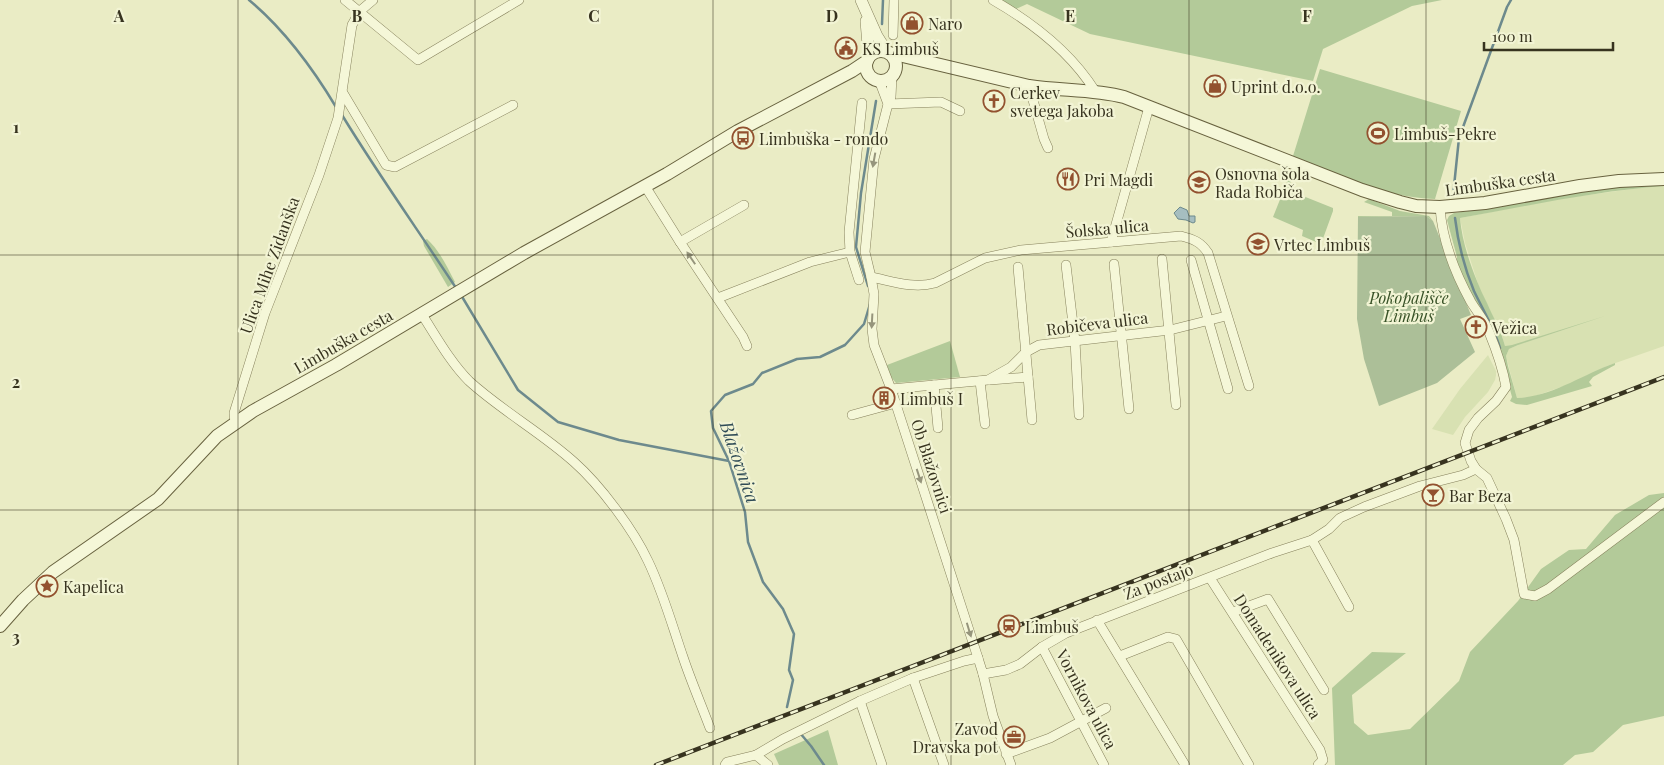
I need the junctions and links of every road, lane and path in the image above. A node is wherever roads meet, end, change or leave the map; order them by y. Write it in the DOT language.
graph roads {
  1 [pos="345,0"];
  2 [pos="373,0"];
  3 [pos="519,0"];
  4 [pos="861,0"];
  5 [pos="894,0"];
  6 [pos="993,0"];
  7 [pos="360,11"];
  8 [pos="865,12"];
  9 [pos="894,35"];
  10 [pos="888,52"];
  11 [pos="868,59"];
  12 [pos="949,68"];
  13 [pos="893,74"];
  14 [pos="875,78"];
  15 [pos="1029,86"];
  16 [pos="1095,91"];
  17 [pos="343,93"];
  18 [pos="809,94"];
  19 [pos="862,103"];
  20 [pos="888,104"];
  21 [pos="513,105"];
  22 [pos="1149,107"];
  23 [pos="960,110"];
  24 [pos="1048,148"];
  25 [pos="1664,179"];
  26 [pos="645,186"];
  27 [pos="855,190"];
  28 [pos="868,192"];
  29 [pos="744,205"];
  30 [pos="1440,207"];
  31 [pos="680,242"];
  32 [pos="1111,242"];
  33 [pos="850,252"];
  34 [pos="1162,259"];
  35 [pos="1191,260"];
  36 [pos="1114,264"];
  37 [pos="1066,265"];
  38 [pos="1018,267"];
  39 [pos="871,277"];
  40 [pos="859,280"];
  41 [pos="718,298"];
  42 [pos="421,313"];
  43 [pos="1226,316"];
  44 [pos="1208,320"];
  45 [pos="1170,330"];
  46 [pos="1121,336"];
  47 [pos="1075,341"];
  48 [pos="747,346"];
  49 [pos="1026,352"];
  50 [pos="1028,377"];
  51 [pos="984,380"];
  52 [pos="934,385"];
  53 [pos="1249,386"];
  54 [pos="891,389"];
  55 [pos="1228,389"];
  56 [pos="896,403"];
  57 [pos="1176,405"];
  58 [pos="1129,409"];
  59 [pos="852,415"];
  60 [pos="1079,415"];
  61 [pos="1032,420"];
  62 [pos="235,423"];
  63 [pos="985,424"];
  64 [pos="938,428"];
  65 [pos="1476,468"];
  66 [pos="1664,502"];
  67 [pos="1312,540"];
  68 [pos="1210,578"];
  69 [pos="1349,607"];
  70 [pos="1233,612"];
  71 [pos="1097,620"];
  72 [pos="0,626"];
  73 [pos="1042,647"];
  74 [pos="1120,656"];
  75 [pos="978,658"];
  76 [pos="983,674"];
  77 [pos="913,678"];
  78 [pos="1324,690"];
  79 [pos="860,701"];
  80 [pos="1106,708"];
  81 [pos="1082,721"];
  82 [pos="710,728"];
  83 [pos="1006,754"];
  84 [pos="756,755"];
  85 [pos="725,765"];
  86 [pos="768,765"];
  87 [pos="882,765"];
  88 [pos="944,765"];
  89 [pos="1011,765"];
  90 [pos="1104,765"];
  91 [pos="1185,765"];
  92 [pos="1249,765"];
  93 [pos="1318,765"];
  1 -- 7 [label="street"];
  2 -- 7 [label="street"];
  3 -- 7 [label="street"];
  4 -- 8 [label="street"];
  5 -- 9 [label="street"];
  6 -- 16 [label="street"];
  7 -- 17 [label="street, Ulica Mihe Zidanška"];
  8 -- 10 [label="street"];
  8 -- 11 [label="street"];
  10 -- 11 [label="main road"];
  10 -- 12 [label="main road"];
  10 -- 13 [label="main road"];
  11 -- 14 [label="main road"];
  11 -- 18 [label="main road"];
  12 -- 13 [label="main road"];
  12 -- 15 [label="main road, Limbuška cesta"];
  13 -- 14 [label="main road"];
  13 -- 20 [label="street, Ob Blažovnici"];
  14 -- 18 [label="main road"];
  14 -- 20 [label="street"];
  15 -- 16 [label="main road, Limbuška cesta"];
  15 -- 24 [label="street"];
  16 -- 22 [label="main road, Limbuška cesta"];
  17 -- 21 [label="street"];
  17 -- 62 [label="street, Ulica Mihe Zidanška"];
  18 -- 26 [label="main road, Limbuška cesta"];
  19 -- 27 [label="street"];
  20 -- 23 [label="street"];
  20 -- 28 [label="street, Ob Blažovnici, one-way"];
  22 -- 30 [label="main road, Limbuška cesta"];
  22 -- 32 [label="street"];
  25 -- 30 [label="main road, Limbuška cesta"];
  26 -- 31 [label="street"];
  26 -- 42 [label="main road, Limbuška cesta"];
  27 -- 28 [label="street"];
  27 -- 33 [label="street"];
  28 -- 39 [label="street, Ob Blažovnici"];
  29 -- 31 [label="street"];
  30 -- 65 [label="street"];
  41 -- 31 [label="street, one-way"];
  32 -- 39 [label="street, Šolska ulica"];
  32 -- 43 [label="street, Šolska ulica"];
  33 -- 40 [label="street"];
  33 -- 41 [label="street"];
  34 -- 45 [label="street"];
  35 -- 44 [label="street"];
  36 -- 46 [label="street"];
  37 -- 47 [label="street"];
  38 -- 49 [label="street"];
  39 -- 54 [label="street, Ob Blažovnici, one-way"];
  41 -- 48 [label="street"];
  42 -- 62 [label="main road, Limbuška cesta"];
  42 -- 82 [label="street"];
  43 -- 44 [label="street, Robičeva ulica"];
  43 -- 53 [label="street, Šolska ulica"];
  44 -- 45 [label="street, Robičeva ulica"];
  44 -- 55 [label="street"];
  45 -- 46 [label="street, Robičeva ulica"];
  45 -- 57 [label="street"];
  46 -- 47 [label="street, Robičeva ulica"];
  46 -- 58 [label="street"];
  47 -- 49 [label="street, Robičeva ulica"];
  47 -- 60 [label="street"];
  49 -- 50 [label="street"];
  49 -- 51 [label="street, Robičeva ulica"];
  50 -- 51 [label="street"];
  50 -- 61 [label="street"];
  51 -- 52 [label="street, Robičeva ulica"];
  51 -- 63 [label="street"];
  52 -- 54 [label="street, Robičeva ulica"];
  52 -- 64 [label="street"];
  54 -- 56 [label="street, Ob Blažovnici"];
  56 -- 59 [label="street"];
  56 -- 75 [label="street, Ob Blažovnici, one-way"];
  62 -- 72 [label="main road, Limbuška cesta"];
  65 -- 66 [label="street"];
  65 -- 67 [label="street, Za postajo"];
  67 -- 68 [label="street, Za postajo"];
  67 -- 69 [label="street"];
  68 -- 70 [label="street, Domadenikova ulica"];
  68 -- 71 [label="street, Za postajo"];
  70 -- 78 [label="street"];
  70 -- 93 [label="street, Domadenikova ulica"];
  71 -- 73 [label="street, Za postajo"];
  71 -- 74 [label="street"];
  73 -- 76 [label="street, Za postajo"];
  73 -- 81 [label="street, Vornikova ulica"];
  74 -- 91 [label="street"];
  74 -- 92 [label="street"];
  75 -- 76 [label="street"];
  75 -- 77 [label="street"];
  76 -- 83 [label="street"];
  77 -- 79 [label="street"];
  77 -- 88 [label="street"];
  79 -- 84 [label="street"];
  79 -- 87 [label="street"];
  80 -- 81 [label="street"];
  81 -- 83 [label="street"];
  81 -- 90 [label="street, Vornikova ulica"];
  83 -- 89 [label="street"];
  84 -- 85 [label="street"];
  84 -- 86 [label="street"];
}
